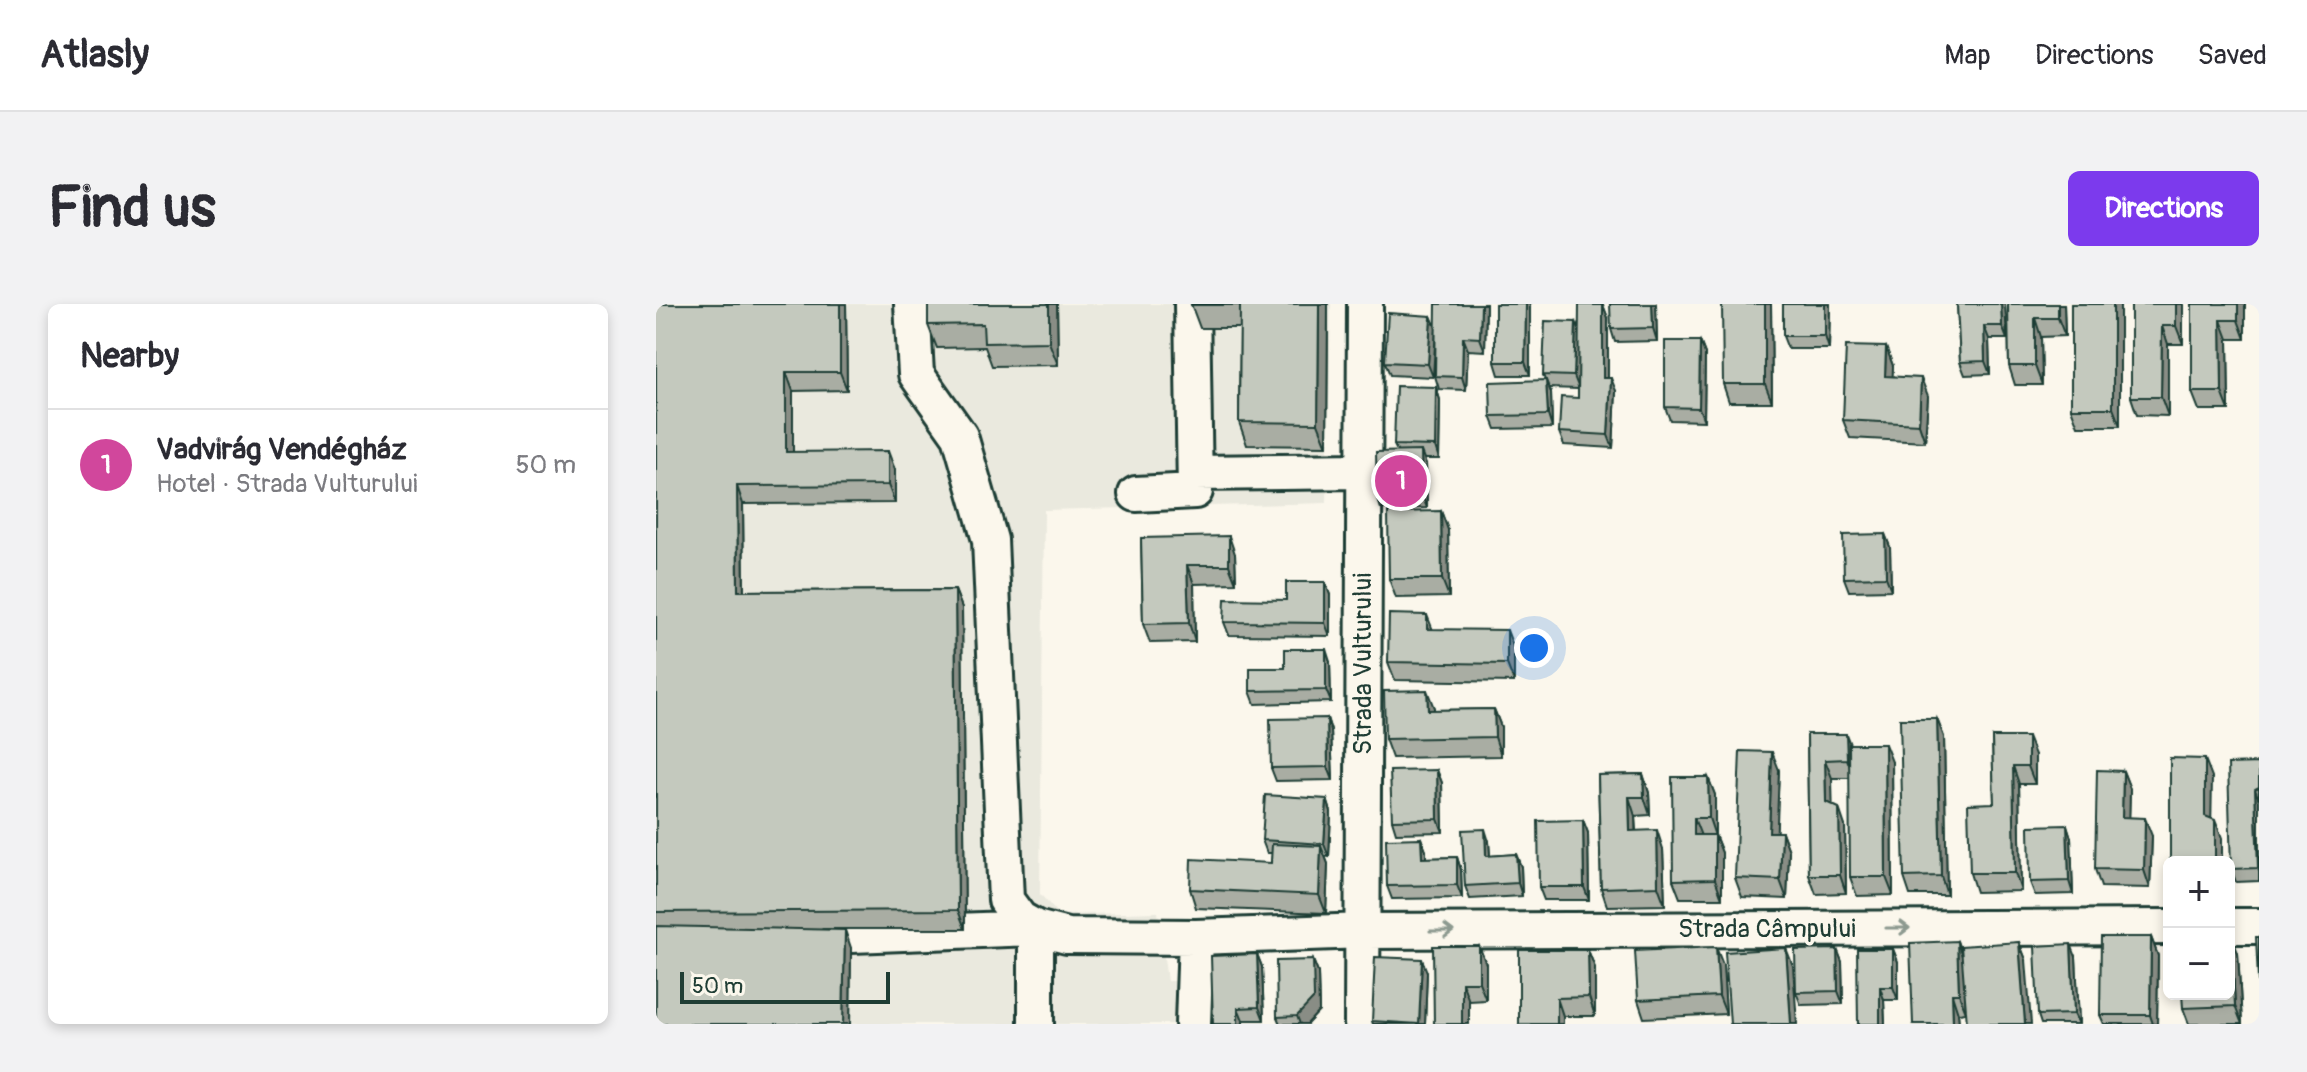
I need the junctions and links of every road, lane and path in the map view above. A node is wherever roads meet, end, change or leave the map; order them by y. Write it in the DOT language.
graph roads {
  1 [pos="912,304"];
  2 [pos="1192,304"];
  3 [pos="1365,304"];
  4 [pos="1362,471"];
  5 [pos="1195,473"];
  6 [pos="1136,494"];
  7 [pos="2235,926"];
  8 [pos="2259,926"];
  9 [pos="2163,927"];
  10 [pos="1036,928"];
  11 [pos="1364,931"];
  12 [pos="1196,937"];
  13 [pos="767,939"];
  14 [pos="1036,1024"];
  15 [pos="1193,1024"];
  16 [pos="1362,1024"];
  1 -- 10 [label="street"];
  2 -- 5 [label="street"];
  3 -- 4 [label="street, Strada Vulturului"];
  4 -- 5 [label="street"];
  4 -- 11 [label="street, Strada Vulturului"];
  5 -- 6 [label="street"];
  7 -- 8 [label="street"];
  11 -- 9 [label="street, Strada Câmpului, one-way"];
  10 -- 12 [label="street, Strada Câmpului"];
  10 -- 13 [label="street, Strada Câmpului"];
  10 -- 14 [label="street"];
  11 -- 12 [label="street, Strada Câmpului"];
  11 -- 16 [label="street, Strada Vulturului"];
  12 -- 15 [label="street"];
}
